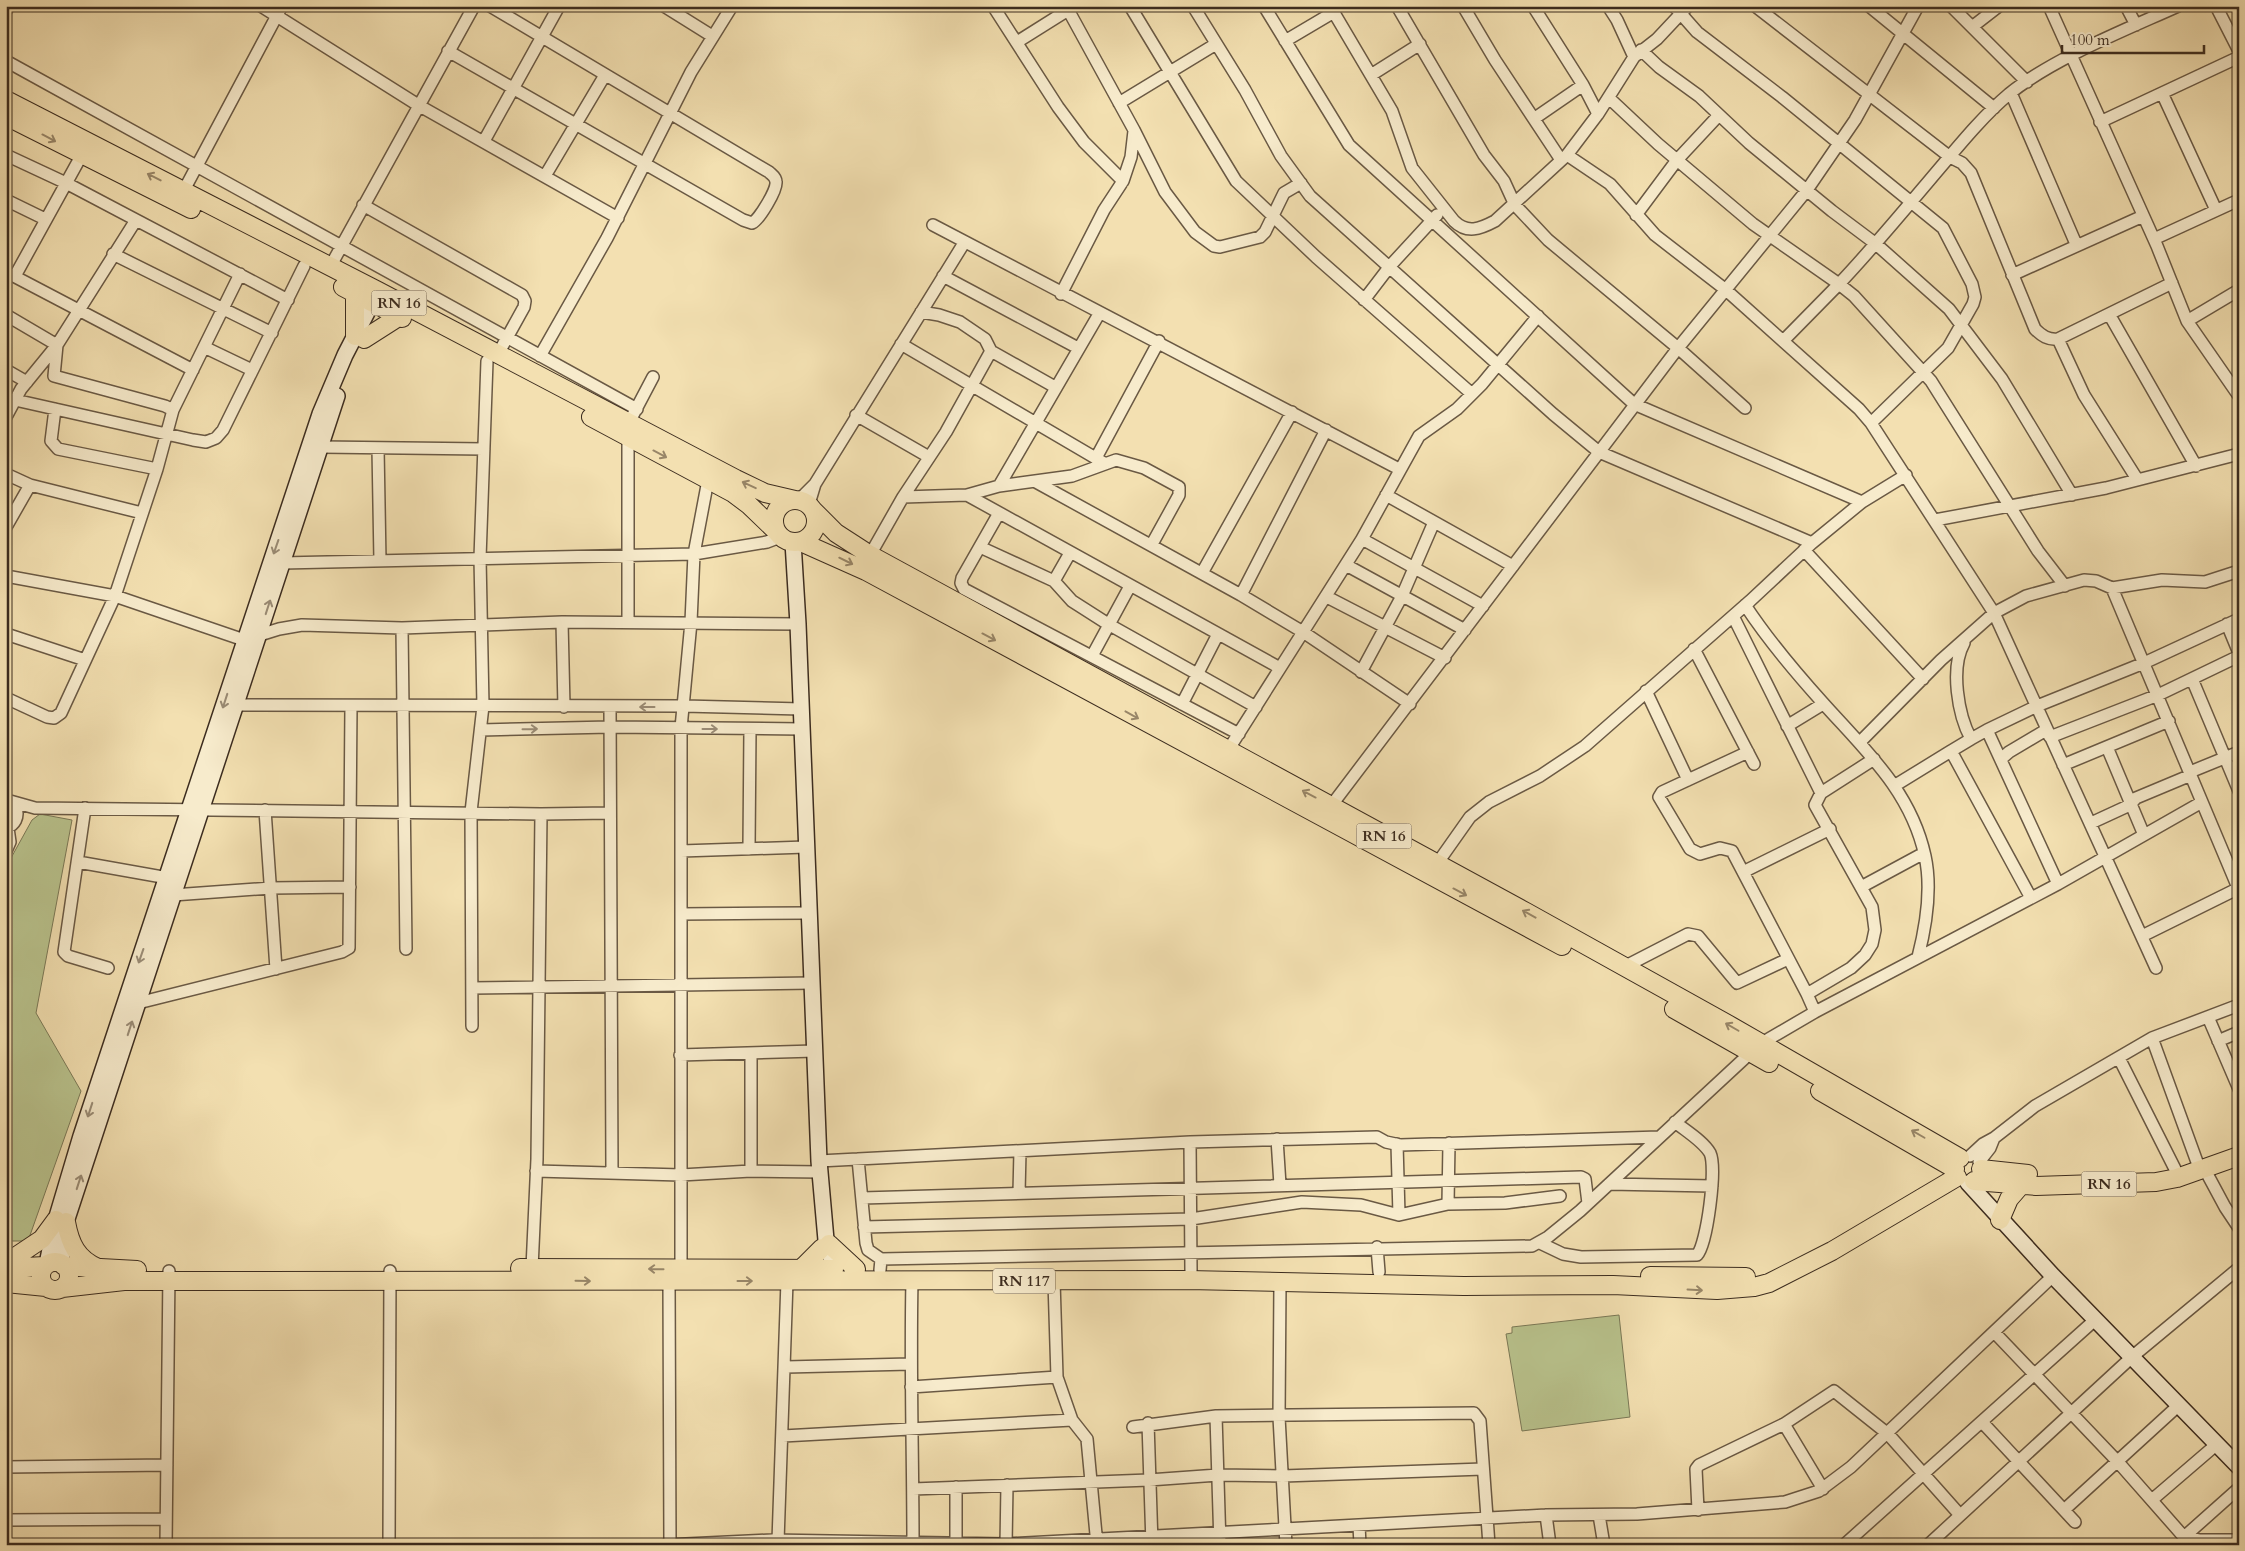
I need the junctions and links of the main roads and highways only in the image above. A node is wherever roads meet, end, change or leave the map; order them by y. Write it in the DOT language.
graph roads {
  1 [pos="6,100"];
  2 [pos="6,116"];
  3 [pos="85,149"];
  4 [pos="355,293"];
  5 [pos="379,299"];
  6 [pos="400,316"];
  7 [pos="492,357"];
  8 [pos="631,423"];
  9 [pos="804,503"];
  10 [pos="788,538"];
  11 [pos="1224,757"];
  12 [pos="1432,869"];
  13 [pos="1755,1048"];
  14 [pos="2239,1145"];
  15 [pos="2239,1156"];
  16 [pos="2200,1165"];
  17 [pos="1967,1169"];
  18 [pos="2022,1184"];
  19 [pos="2000,1220"];
  20 [pos="1849,1236"];
  21 [pos="6,1263"];
  22 [pos="54,1265"];
  23 [pos="6,1268"];
  24 [pos="856,1269"];
  25 [pos="101,1270"];
  26 [pos="820,1274"];
  27 [pos="169,1276"];
  28 [pos="390,1276"];
  29 [pos="675,1276"];
  30 [pos="6,1283"];
  31 [pos="54,1287"];
  1 -- 3 [label="main road, RN 16"];
  2 -- 3 [label="main road, RN 16, one-way"];
  3 -- 4 [label="main road, RN 16"];
  5 -- 3 [label="main road, RN 16, one-way"];
  4 -- 5 [label="main road, RN 16"];
  4 -- 6 [label="main road"];
  5 -- 6 [label="main road, RN 16"];
  5 -- 7 [label="main road, RN 16"];
  6 -- 7 [label="main road, RN 16"];
  7 -- 8 [label="main road, RN 16"];
  9 -- 8 [label="main road, RN 16, one-way"];
  8 -- 10 [label="main road, RN 16, one-way"];
  9 -- 10 [label="main road"];
  9 -- 10 [label="main road"];
  9 -- 11 [label="main road, RN 16"];
  10 -- 11 [label="main road, RN 16, one-way"];
  11 -- 12 [label="main road, RN 16"];
  12 -- 11 [label="main road, RN 16, one-way"];
  12 -- 13 [label="main road, RN 16, one-way"];
  13 -- 12 [label="main road, RN 16, one-way"];
  13 -- 17 [label="main road, RN 16"];
  14 -- 16 [label="main road, RN 16"];
  15 -- 16 [label="main road, RN 16"];
  16 -- 17 [label="main road, RN 16"];
  16 -- 18 [label="main road, RN 16"];
  17 -- 18 [label="main road, RN 16"];
  17 -- 20 [label="main road, RN 117"];
  18 -- 19 [label="main road"];
  20 -- 24 [label="main road, RN 117"];
  26 -- 20 [label="main road, RN 117, one-way"];
  21 -- 25 [label="main road"];
  22 -- 23 [label="main road, RN 117"];
  22 -- 25 [label="main road, RN 117"];
  22 -- 31 [label="main road"];
  22 -- 31 [label="main road"];
  24 -- 26 [label="main road, RN 117"];
  24 -- 26 [label="main road"];
  25 -- 27 [label="main road, RN 117"];
  26 -- 29 [label="main road, RN 117"];
  29 -- 26 [label="main road, RN 117, one-way"];
  27 -- 28 [label="main road, RN 117"];
  27 -- 31 [label="main road, RN 117"];
  28 -- 29 [label="main road, RN 117, one-way"];
  29 -- 28 [label="main road, RN 117, one-way"];
  30 -- 31 [label="main road, RN 117"];
}
